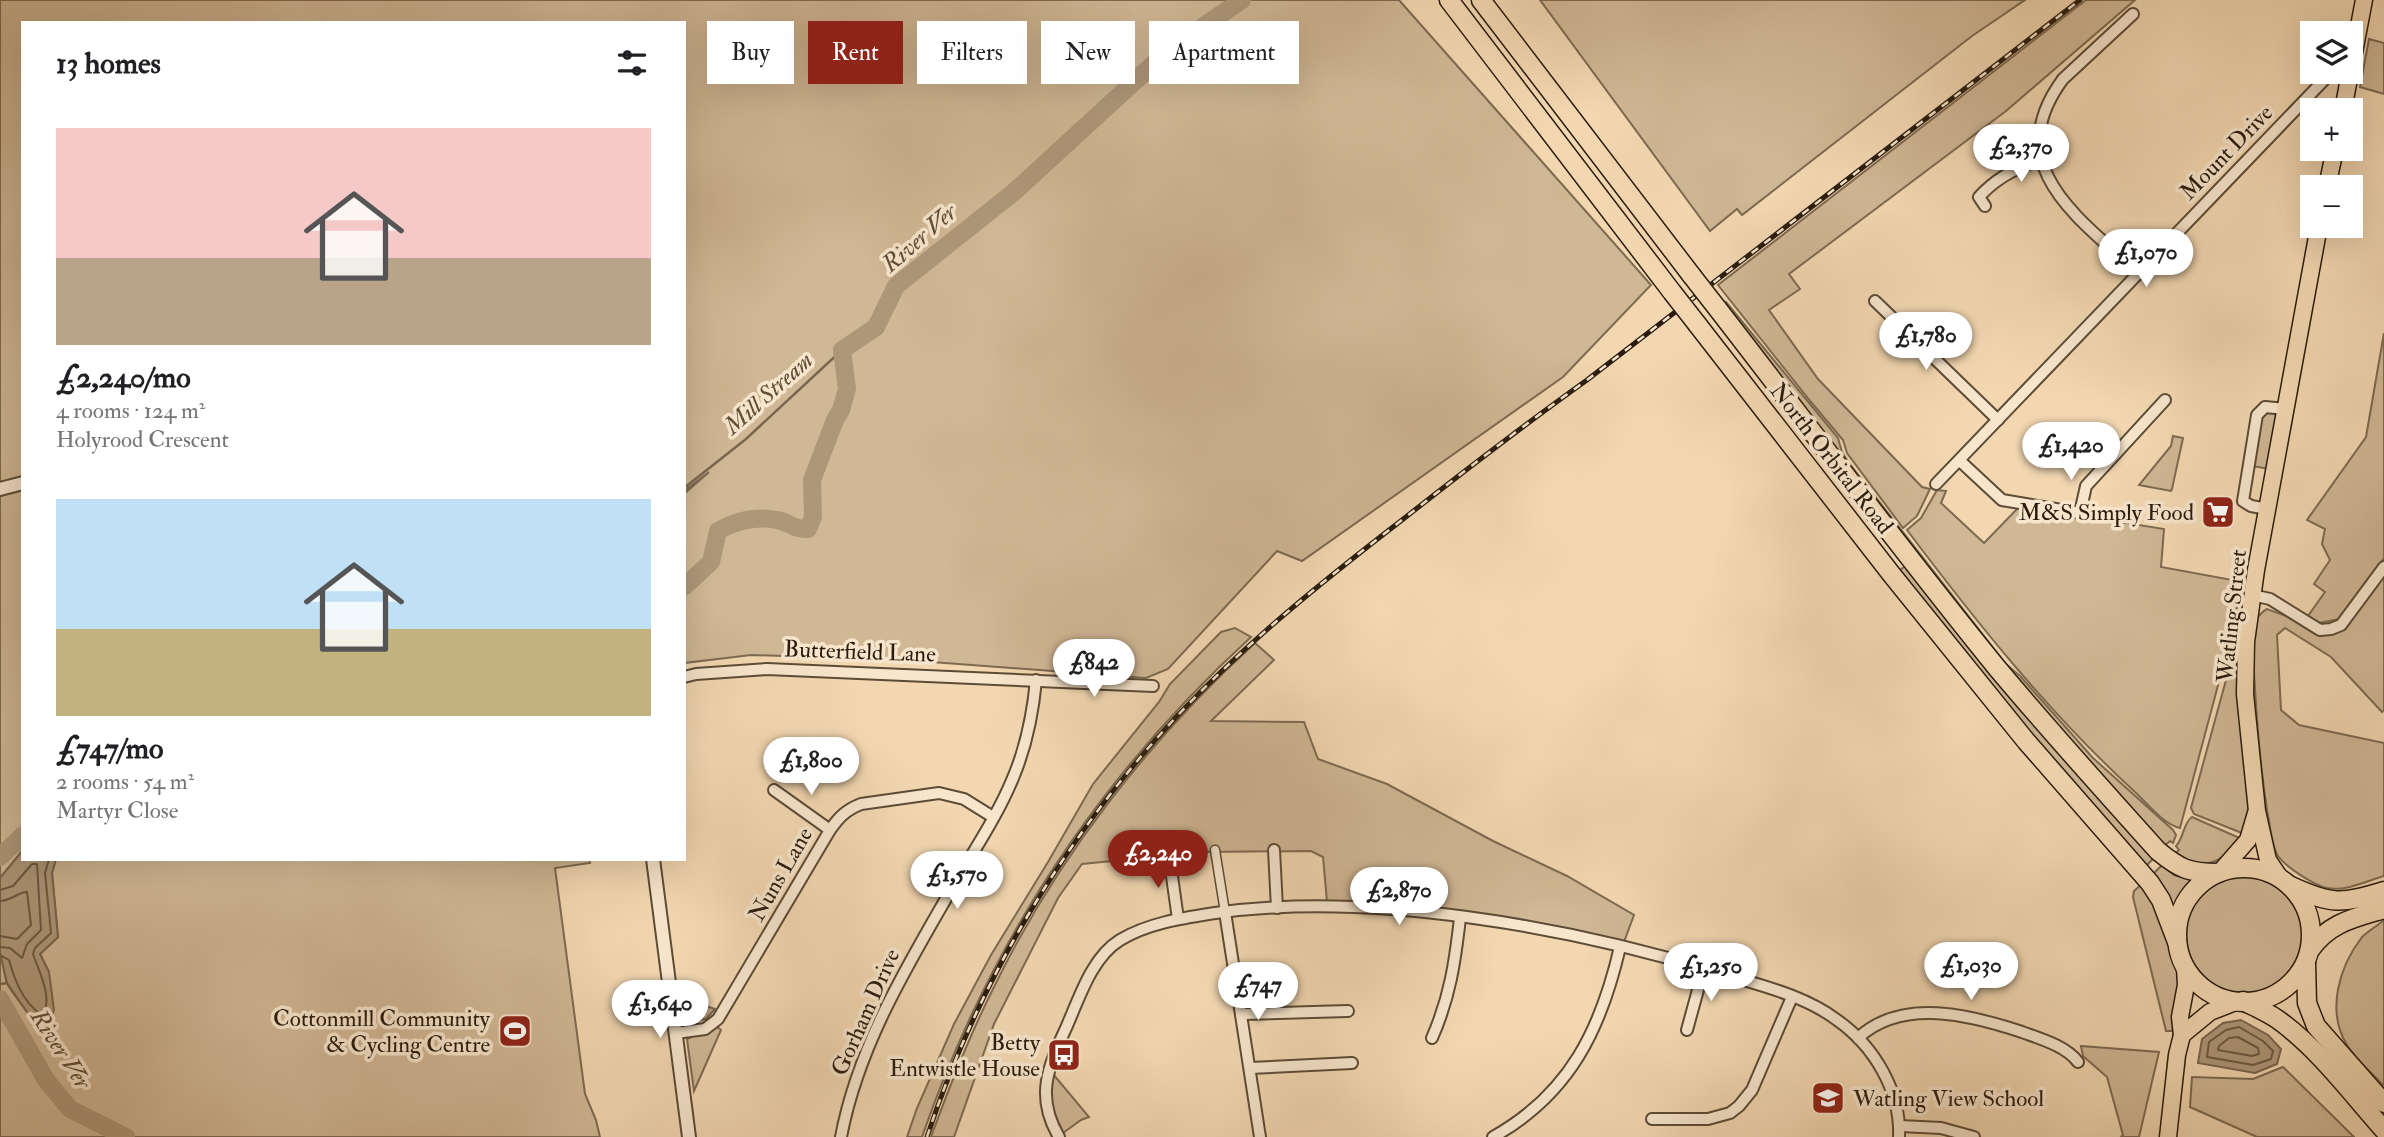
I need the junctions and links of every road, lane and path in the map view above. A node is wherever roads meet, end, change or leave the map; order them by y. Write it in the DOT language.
graph roads {
  1 [pos="1449,0"];
  2 [pos="1481,0"];
  3 [pos="2364,0"];
  4 [pos="2133,14"];
  5 [pos="2360,21"];
  6 [pos="2320,84"];
  7 [pos="2041,160"];
  8 [pos="1977,199"];
  9 [pos="2317,238"];
  10 [pos="2139,274"];
  11 [pos="1875,301"];
  12 [pos="2165,400"];
  13 [pos="2286,409"];
  14 [pos="1998,420"];
  15 [pos="1960,461"];
  16 [pos="21,483"];
  17 [pos="1936,484"];
  18 [pos="0,489"];
  19 [pos="2268,509"];
  20 [pos="2384,567"];
  21 [pos="2252,595"];
  22 [pos="686,677"];
  23 [pos="1036,680"];
  24 [pos="1153,686"];
  25 [pos="774,790"];
  26 [pos="2257,811"];
  27 [pos="993,817"];
  28 [pos="830,830"];
  29 [pos="1215,850"];
  30 [pos="1274,850"];
  31 [pos="1169,855"];
  32 [pos="653,861"];
  33 [pos="2219,872"];
  34 [pos="2284,881"];
  35 [pos="2384,891"];
  36 [pos="1277,908"];
  37 [pos="2384,909"];
  38 [pos="1225,912"];
  39 [pos="1460,918"];
  40 [pos="1178,919"];
  41 [pos="2178,942"];
  42 [pos="1620,947"];
  43 [pos="2307,956"];
  44 [pos="2185,967"];
  45 [pos="1703,968"];
  46 [pos="1792,997"];
  47 [pos="2241,1001"];
  48 [pos="1348,1011"];
  49 [pos="1241,1014"];
  50 [pos="1688,1030"];
  51 [pos="676,1033"];
  52 [pos="2182,1035"];
  53 [pos="1432,1038"];
  54 [pos="1858,1038"];
  55 [pos="2078,1062"];
  56 [pos="1352,1063"];
  57 [pos="1250,1068"];
  58 [pos="2384,1103"];
  59 [pos="1652,1119"];
  60 [pos="2384,1130"];
  61 [pos="1899,1131"];
  62 [pos="689,1137"];
  63 [pos="841,1137"];
  64 [pos="1059,1137"];
  65 [pos="1261,1137"];
  66 [pos="1493,1137"];
  67 [pos="1974,1137"];
  68 [pos="2168,1137"];
  1 -- 41 [label="highway, North Orbital Road, bridge"];
  2 -- 33 [label="highway, North Orbital Road, bridge"];
  3 -- 5 [label="main road"];
  4 -- 7 [label="street"];
  6 -- 10 [label="street, Mount Drive"];
  7 -- 8 [label="street"];
  7 -- 10 [label="street"];
  9 -- 13 [label="main road, Watling Street"];
  10 -- 14 [label="street, Mount Drive"];
  11 -- 14 [label="street"];
  12 -- 15 [label="street"];
  13 -- 19 [label="main road, Watling Street"];
  13 -- 19 [label="street"];
  14 -- 15 [label="street, Mount Drive"];
  15 -- 17 [label="street, Mount Drive"];
  16 -- 18 [label="street"];
  19 -- 21 [label="main road, Watling Street"];
  20 -- 21 [label="street"];
  21 -- 26 [label="main road, Watling Street"];
  22 -- 23 [label="street, Butterfield Lane"];
  23 -- 24 [label="street, Butterfield Lane"];
  23 -- 27 [label="street, Gorham Drive"];
  25 -- 28 [label="street"];
  26 -- 33 [label="main road"];
  26 -- 34 [label="main road, Watling Street"];
  27 -- 28 [label="street, Nuns Lane"];
  27 -- 63 [label="street, Gorham Drive"];
  28 -- 51 [label="street, Nuns Lane"];
  29 -- 38 [label="street"];
  30 -- 36 [label="street"];
  31 -- 40 [label="street"];
  32 -- 51 [label="street"];
  33 -- 34 [label="highway"];
  33 -- 41 [label="highway"];
  34 -- 35 [label="highway"];
  34 -- 43 [label="highway"];
  36 -- 38 [label="street"];
  36 -- 39 [label="street"];
  37 -- 43 [label="highway"];
  38 -- 40 [label="street"];
  38 -- 49 [label="street"];
  39 -- 42 [label="street"];
  39 -- 53 [label="street"];
  40 -- 64 [label="street"];
  41 -- 44 [label="highway"];
  42 -- 45 [label="street"];
  42 -- 66 [label="street"];
  43 -- 47 [label="highway"];
  43 -- 58 [label="highway"];
  44 -- 47 [label="highway"];
  44 -- 52 [label="main road"];
  45 -- 46 [label="street"];
  45 -- 50 [label="street"];
  46 -- 54 [label="street"];
  46 -- 59 [label="street"];
  47 -- 52 [label="main road"];
  47 -- 60 [label="highway"];
  48 -- 49 [label="street"];
  49 -- 57 [label="street"];
  51 -- 62 [label="street"];
  52 -- 68 [label="main road"];
  54 -- 55 [label="street"];
  54 -- 61 [label="street"];
  56 -- 57 [label="street"];
  57 -- 65 [label="street"];
  61 -- 67 [label="street"];
}
